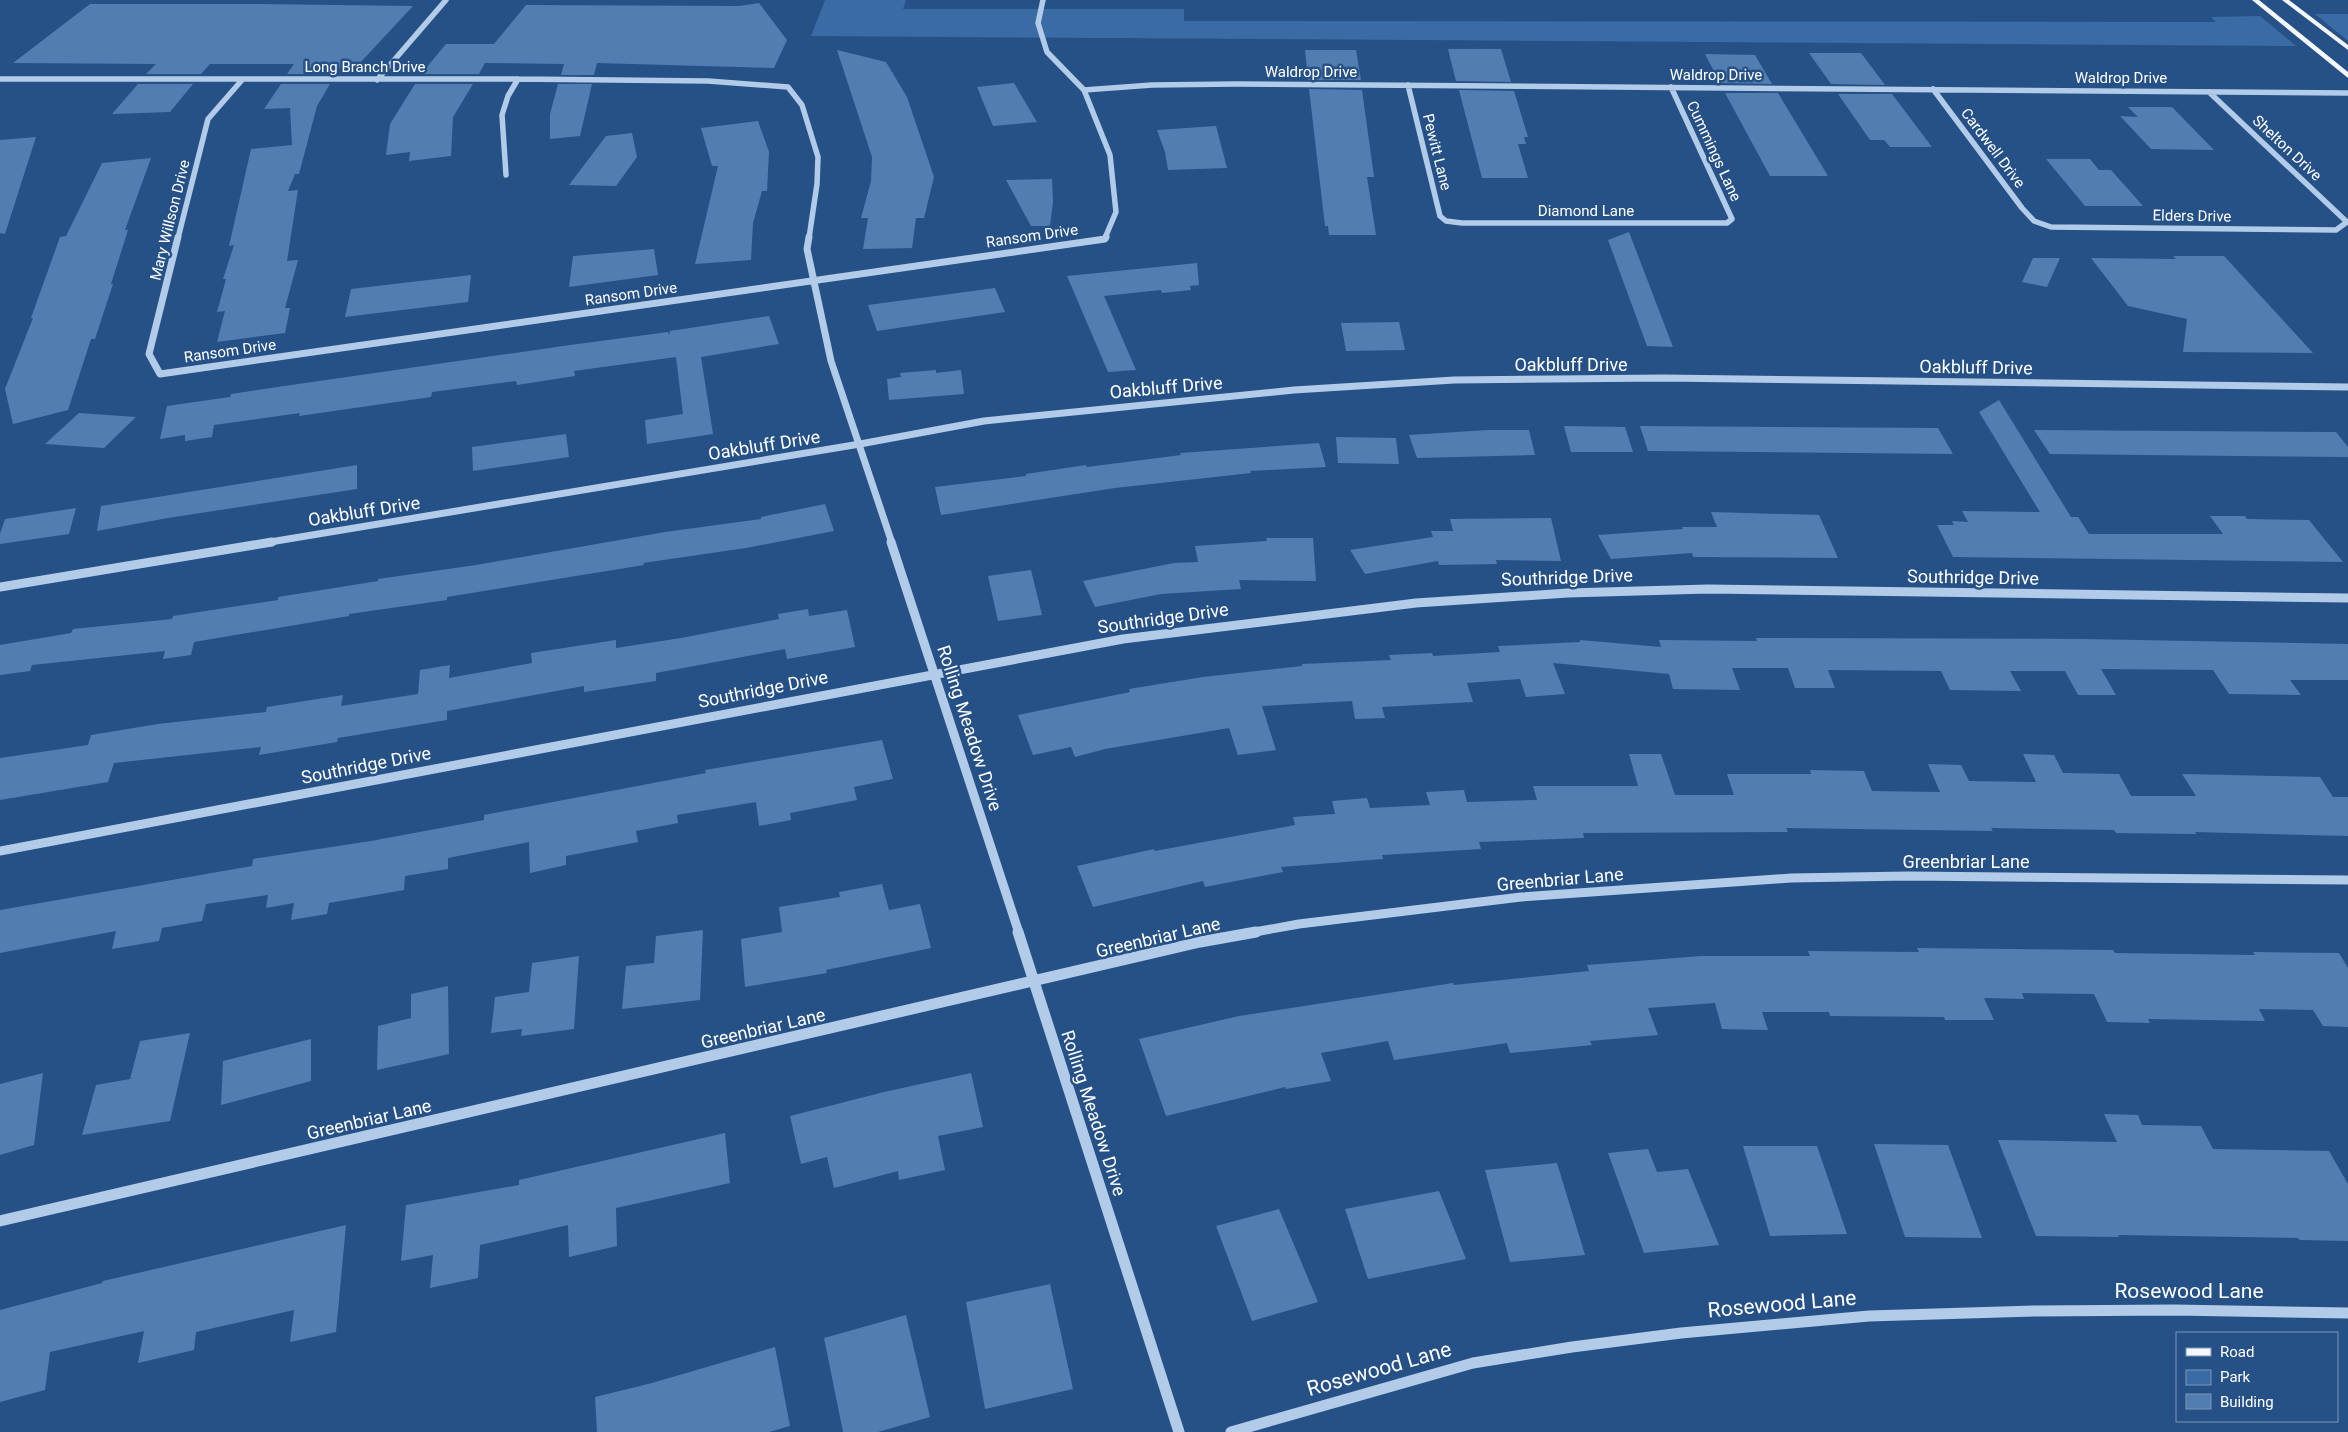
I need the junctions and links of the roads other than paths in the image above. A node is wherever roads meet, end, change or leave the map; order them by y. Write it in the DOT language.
graph roads {
  1 [pos="446,0"];
  2 [pos="1043,0"];
  3 [pos="2255,0"];
  4 [pos="2286,0"];
  5 [pos="2348,48"];
  6 [pos="2348,76"];
  7 [pos="518,79"];
  8 [pos="1,80"];
  9 [pos="242,80"];
  10 [pos="376,80"];
  11 [pos="730,83"];
  12 [pos="1408,85"];
  13 [pos="1670,87"];
  14 [pos="1933,89"];
  15 [pos="1084,90"];
  16 [pos="2209,92"];
  17 [pos="2348,93"];
  18 [pos="506,175"];
  19 [pos="1446,221"];
  20 [pos="2034,221"];
  21 [pos="1727,222"];
  22 [pos="2347,222"];
  23 [pos="814,280"];
  24 [pos="160,374"];
  25 [pos="2348,387"];
  26 [pos="860,444"];
  27 [pos="0,587"];
  28 [pos="2348,598"];
  29 [pos="935,673"];
  30 [pos="0,851"];
  31 [pos="2348,880"];
  32 [pos="1035,982"];
  33 [pos="0,1220"];
  34 [pos="2348,1313"];
  35 [pos="1180,1432"];
  36 [pos="1232,1432"];
  1 -- 10 [label="street"];
  2 -- 15 [label="street"];
  3 -- 6 [label="main road"];
  4 -- 5 [label="main road"];
  7 -- 10 [label="street, Long Branch Drive"];
  7 -- 11 [label="street, Long Branch Drive"];
  7 -- 18 [label="street"];
  8 -- 9 [label="street, Long Branch Drive"];
  9 -- 10 [label="street, Long Branch Drive"];
  9 -- 24 [label="street, Mary Willson Drive"];
  11 -- 23 [label="street, Rolling Meadow Drive"];
  12 -- 13 [label="street, Waldrop Drive"];
  12 -- 15 [label="street, Waldrop Drive"];
  12 -- 19 [label="street, Pewitt Lane"];
  13 -- 14 [label="street, Waldrop Drive"];
  13 -- 21 [label="street, Cummings Lane"];
  14 -- 16 [label="street, Waldrop Drive"];
  14 -- 20 [label="street, Cardwell Drive"];
  15 -- 23 [label="street, Ransom Drive"];
  16 -- 17 [label="street, Waldrop Drive"];
  16 -- 22 [label="street, Shelton Drive"];
  19 -- 21 [label="street, Diamond Lane"];
  20 -- 22 [label="street, Elders Drive"];
  23 -- 24 [label="street, Ransom Drive"];
  23 -- 26 [label="street, Rolling Meadow Drive"];
  25 -- 26 [label="street, Oakbluff Drive"];
  26 -- 27 [label="street, Oakbluff Drive"];
  26 -- 29 [label="street, Rolling Meadow Drive"];
  28 -- 29 [label="street, Southridge Drive"];
  29 -- 30 [label="street, Southridge Drive"];
  29 -- 32 [label="street, Rolling Meadow Drive"];
  31 -- 32 [label="street, Greenbriar Lane"];
  32 -- 33 [label="street, Greenbriar Lane"];
  32 -- 35 [label="street, Rolling Meadow Drive"];
  34 -- 36 [label="street, Rosewood Lane"];
}
